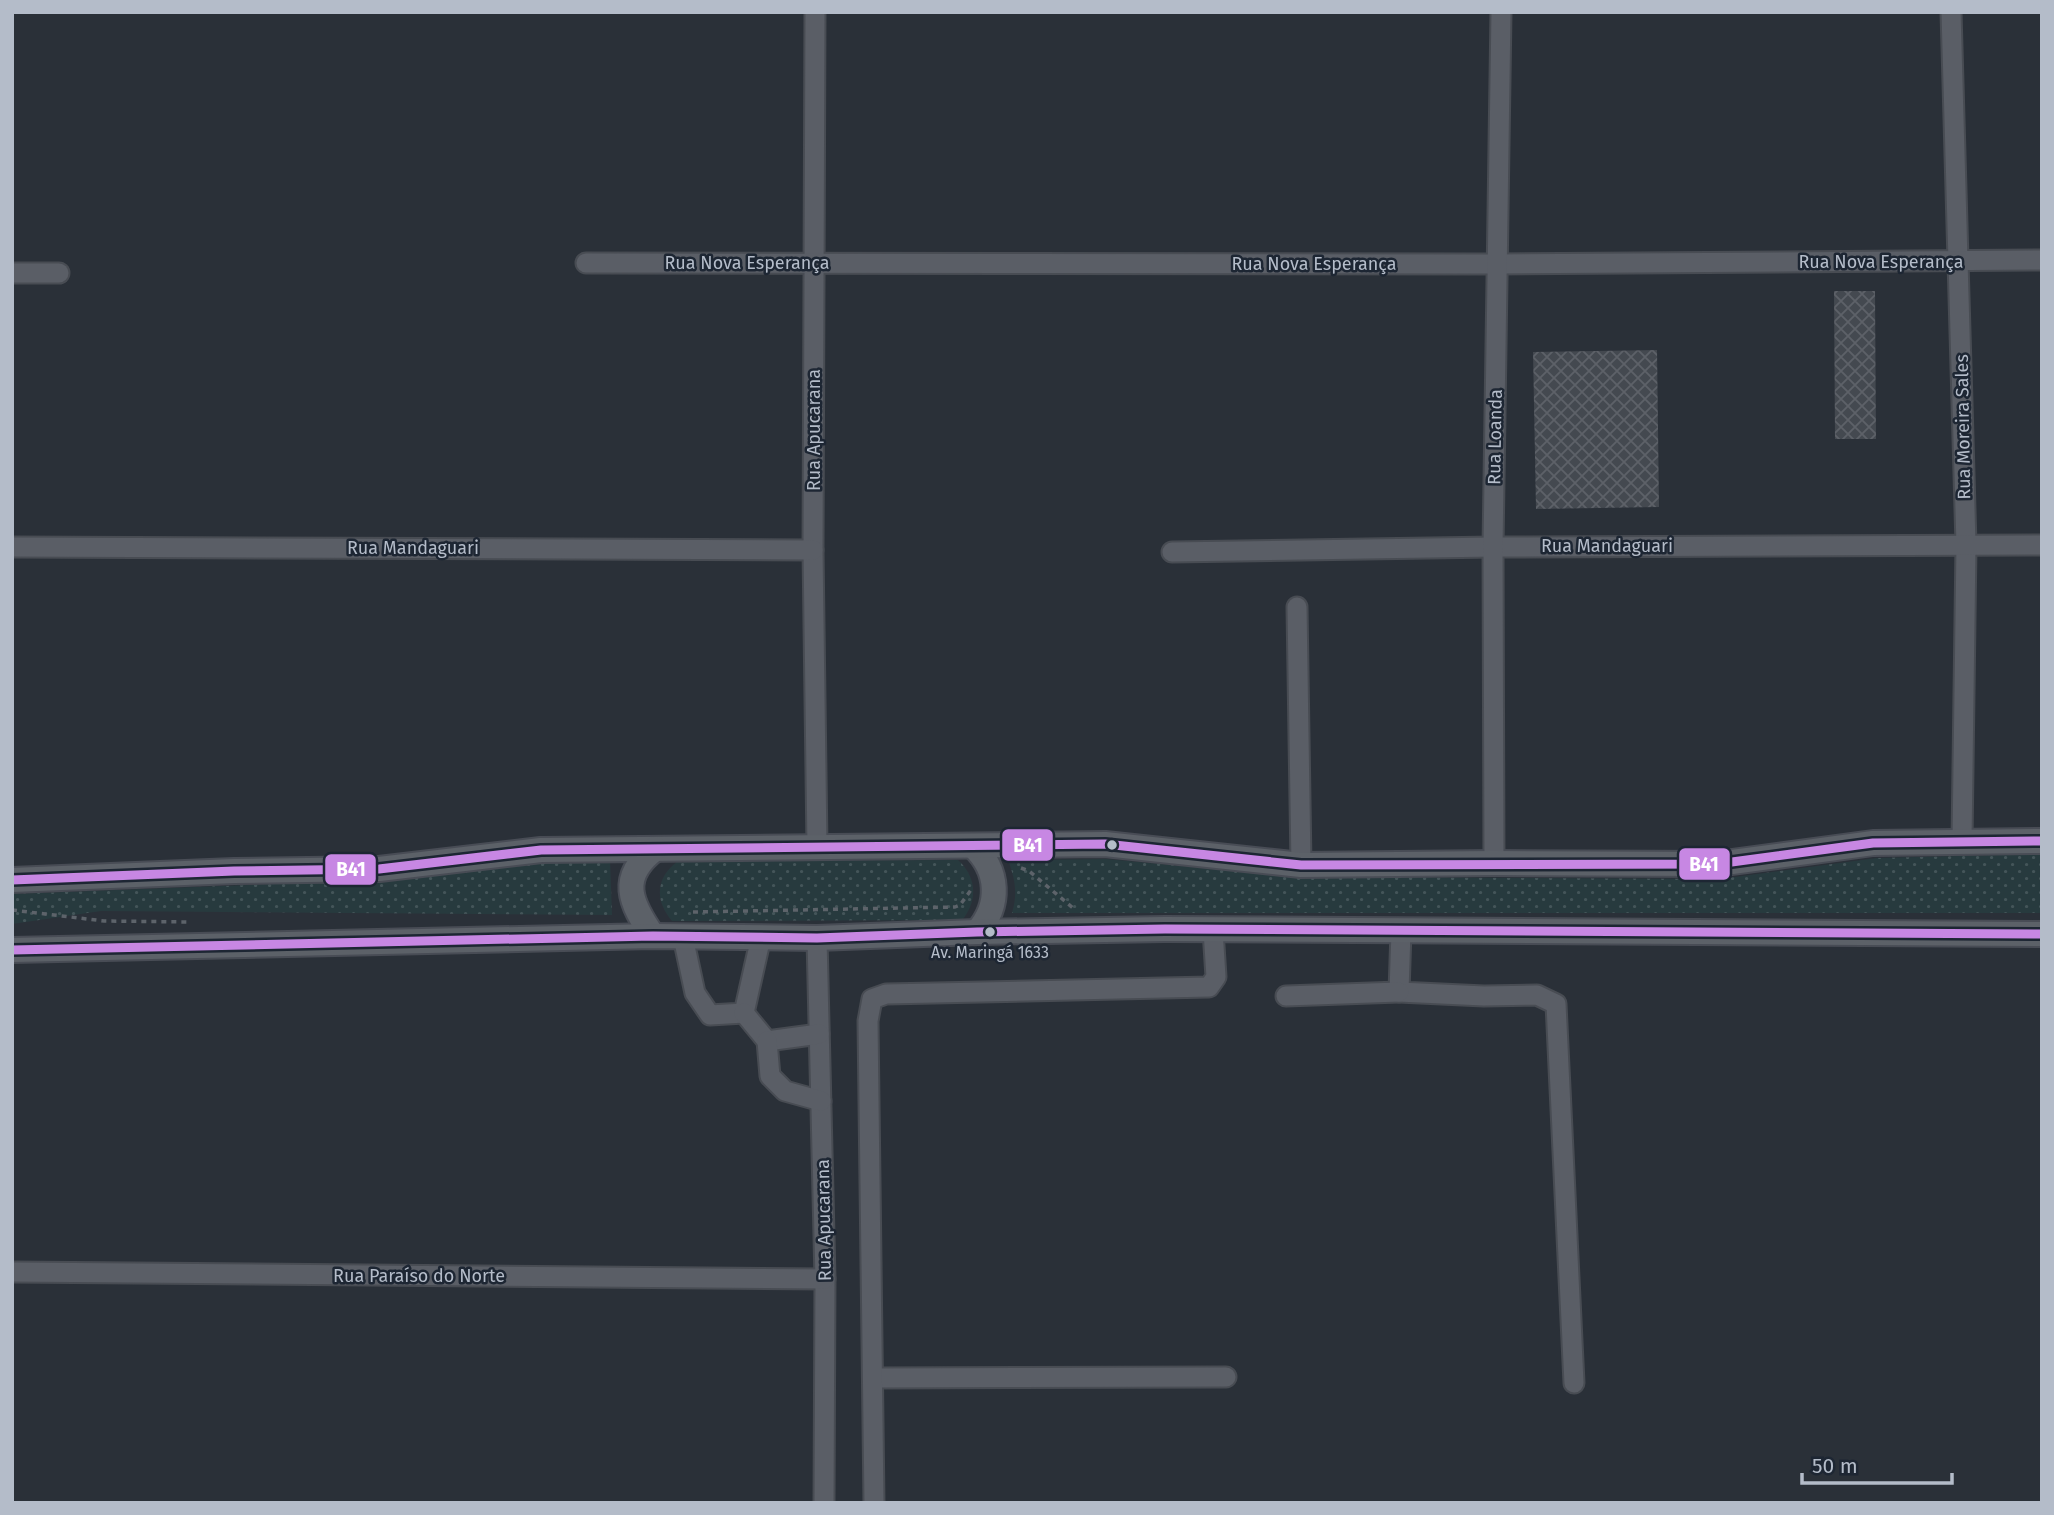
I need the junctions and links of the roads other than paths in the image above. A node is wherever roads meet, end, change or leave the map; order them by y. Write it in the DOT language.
graph roads {
  1 [pos="815,12"];
  2 [pos="1501,12"];
  3 [pos="1951,12"];
  4 [pos="2042,260"];
  5 [pos="1959,261"];
  6 [pos="586,263"];
  7 [pos="815,263"];
  8 [pos="1496,264"];
  9 [pos="12,273"];
  10 [pos="60,273"];
  11 [pos="1966,545"];
  12 [pos="2042,545"];
  13 [pos="12,547"];
  14 [pos="1493,547"];
  15 [pos="813,550"];
  16 [pos="1172,552"];
  17 [pos="1297,607"];
  18 [pos="2042,841"];
  19 [pos="1962,842"];
  20 [pos="973,846"];
  21 [pos="817,847"];
  22 [pos="655,849"];
  23 [pos="1494,863"];
  24 [pos="1301,865"];
  25 [pos="12,880"];
  26 [pos="683,925"];
  27 [pos="1213,930"];
  28 [pos="1401,931"];
  29 [pos="977,932"];
  30 [pos="2042,934"];
  31 [pos="653,936"];
  32 [pos="761,937"];
  33 [pos="817,938"];
  34 [pos="12,950"];
  35 [pos="1399,992"];
  36 [pos="1286,996"];
  37 [pos="744,1013"];
  38 [pos="819,1034"];
  39 [pos="767,1041"];
  40 [pos="821,1101"];
  41 [pos="12,1272"];
  42 [pos="825,1279"];
  43 [pos="1226,1377"];
  44 [pos="873,1378"];
  45 [pos="1574,1383"];
  46 [pos="824,1503"];
  47 [pos="874,1503"];
  1 -- 7 [label="street, Rua Apucarana"];
  2 -- 8 [label="street, Rua Loanda"];
  3 -- 5 [label="street, Rua Moreira Sales"];
  4 -- 5 [label="street, Rua Nova Esperança"];
  5 -- 8 [label="street, Rua Nova Esperança"];
  5 -- 11 [label="street, Rua Moreira Sales"];
  6 -- 7 [label="street, Rua Nova Esperança"];
  7 -- 8 [label="street, Rua Nova Esperança"];
  7 -- 15 [label="street, Rua Apucarana"];
  8 -- 14 [label="street, Rua Loanda"];
  9 -- 10 [label="street"];
  11 -- 12 [label="street, Rua Mandaguari"];
  11 -- 14 [label="street, Rua Mandaguari"];
  11 -- 19 [label="street, Rua Moreira Sales"];
  13 -- 15 [label="street, Rua Mandaguari"];
  14 -- 16 [label="street, Rua Mandaguari"];
  14 -- 23 [label="street, Rua Loanda"];
  15 -- 21 [label="street, Rua Apucarana"];
  17 -- 24 [label="street"];
  18 -- 19 [label="main road"];
  19 -- 23 [label="main road"];
  20 -- 21 [label="main road"];
  20 -- 24 [label="main road"];
  20 -- 29 [label="main road"];
  21 -- 22 [label="main road"];
  22 -- 25 [label="main road"];
  22 -- 31 [label="main road"];
  23 -- 24 [label="main road"];
  26 -- 31 [label="main road"];
  26 -- 32 [label="main road"];
  26 -- 37 [label="street"];
  27 -- 28 [label="main road"];
  27 -- 29 [label="main road"];
  27 -- 44 [label="street"];
  28 -- 30 [label="main road"];
  28 -- 35 [label="street"];
  29 -- 33 [label="main road"];
  31 -- 34 [label="main road"];
  32 -- 33 [label="main road"];
  32 -- 37 [label="street"];
  33 -- 38 [label="street, Rua Apucarana"];
  35 -- 36 [label="street"];
  35 -- 45 [label="street"];
  37 -- 39 [label="street"];
  38 -- 39 [label="street"];
  38 -- 40 [label="street, Rua Apucarana"];
  39 -- 40 [label="street"];
  40 -- 42 [label="street, Rua Apucarana"];
  41 -- 42 [label="street, Rua Paraíso do Norte"];
  42 -- 46 [label="street, Rua Apucarana"];
  43 -- 44 [label="street"];
  44 -- 47 [label="street"];
}
